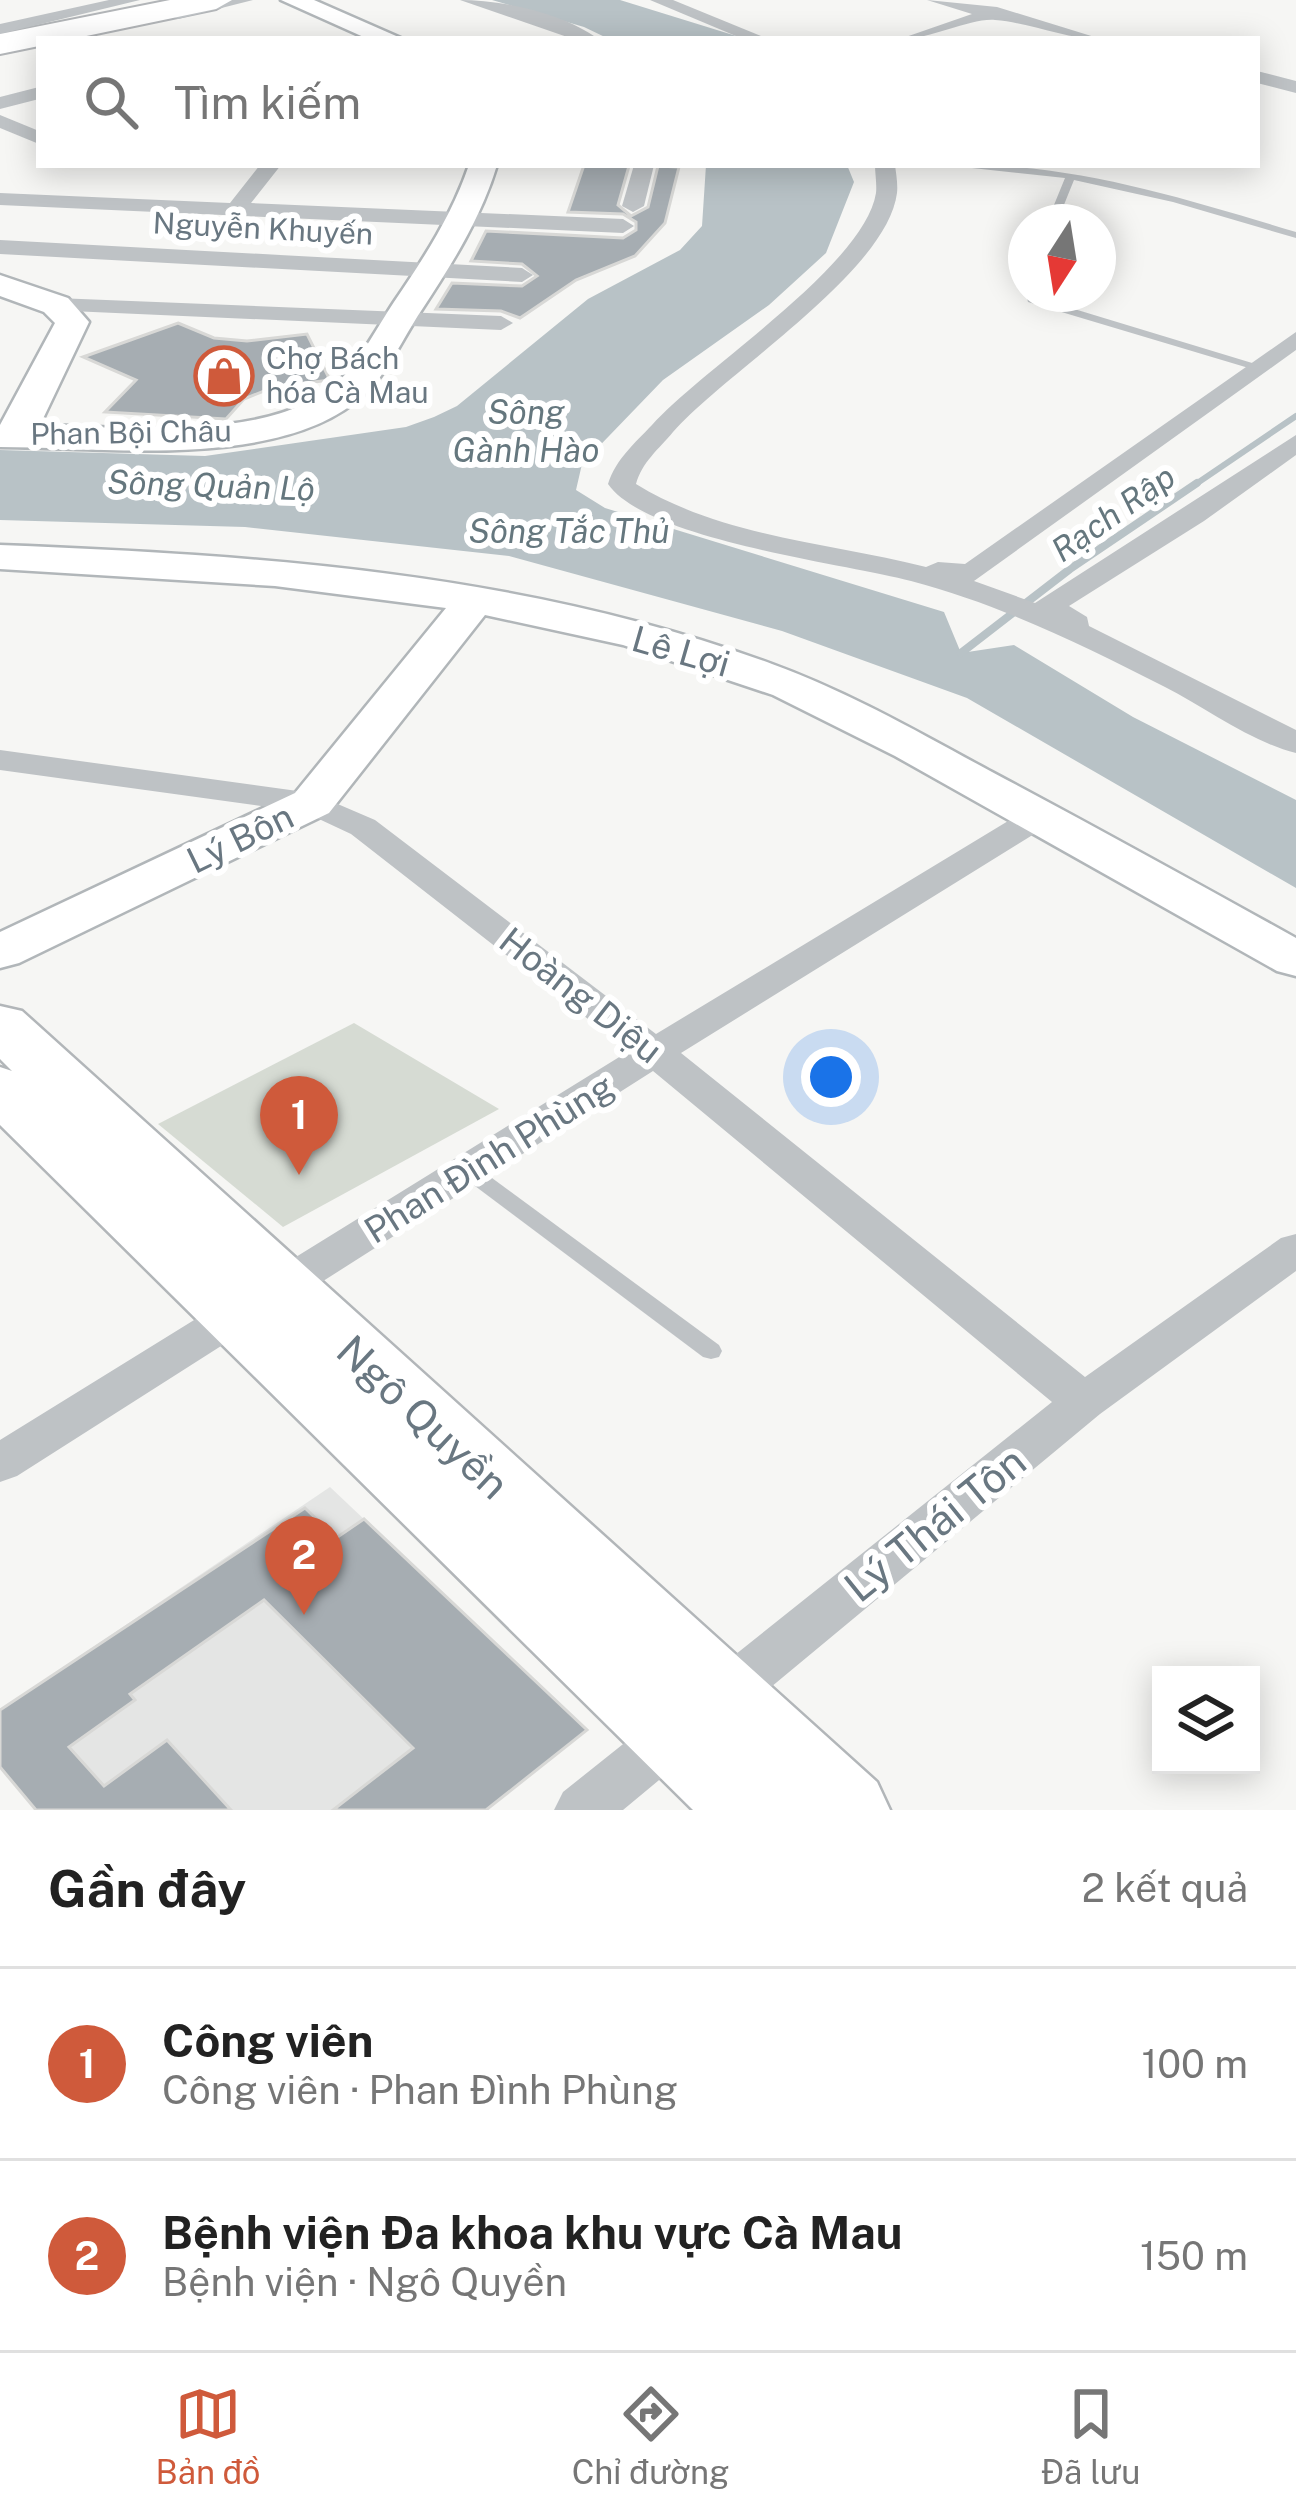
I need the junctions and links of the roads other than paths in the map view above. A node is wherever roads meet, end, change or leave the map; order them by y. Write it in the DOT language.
graph roads {
  1 [pos="132,0"];
  2 [pos="172,0"];
  3 [pos="216,0"];
  4 [pos="245,0"];
  5 [pos="292,0"];
  6 [pos="468,0"];
  7 [pos="658,0"];
  8 [pos="935,0"];
  9 [pos="1032,0"];
  10 [pos="992,14"];
  11 [pos="0,32"];
  12 [pos="54,36"];
  13 [pos="73,36"];
  14 [pos="382,36"];
  15 [pos="581,36"];
  16 [pos="751,36"];
  17 [pos="919,36"];
  18 [pos="1080,36"];
  19 [pos="36,40"];
  20 [pos="36,43"];
  21 [pos="0,48"];
  22 [pos="1260,78"];
  23 [pos="1296,87"];
  24 [pos="36,94"];
  25 [pos="0,103"];
  26 [pos="0,121"];
  27 [pos="34,133"];
  28 [pos="0,138"];
  29 [pos="269,168"];
  30 [pos="482,168"];
  31 [pos="643,168"];
  32 [pos="886,168"];
  33 [pos="1022,168"];
  34 [pos="1069,179"];
  35 [pos="0,199"];
  36 [pos="1059,204"];
  37 [pos="236,209"];
  38 [pos="458,221"];
  39 [pos="1296,235"];
  40 [pos="0,247"];
  41 [pos="433,268"];
  42 [pos="522,275"];
  43 [pos="0,285"];
  44 [pos="56,305"];
  45 [pos="1073,312"];
  46 [pos="402,317"];
  47 [pos="501,323"];
  48 [pos="1296,339"];
  49 [pos="1256,366"];
  50 [pos="8,436"];
  51 [pos="1296,443"];
  52 [pos="0,557"];
  53 [pos="839,560"];
  54 [pos="473,602"];
  55 [pos="1125,656"];
  56 [pos="1296,742"];
  57 [pos="0,760"];
  58 [pos="312,803"];
  59 [pos="1040,816"];
  60 [pos="0,952"];
  61 [pos="1296,960"];
  62 [pos="0,1024"];
  63 [pos="655,1052"];
  64 [pos="0,1088"];
  65 [pos="470,1172"];
  66 [pos="1296,1249"];
  67 [pos="260,1301"];
  68 [pos="711,1351"];
  69 [pos="1084,1402"];
  70 [pos="0,1463"];
  71 [pos="698,1718"];
  72 [pos="582,1810"];
  73 [pos="752,1810"];
  74 [pos="846,1810"];
  1 -- 11 [label="street"];
  2 -- 11 [label="highway"];
  3 -- 12 [label="highway"];
  4 -- 13 [label="street"];
  5 -- 14 [label="street"];
  6 -- 15 [label="street"];
  7 -- 16 [label="street"];
  8 -- 10 [label="street"];
  9 -- 10 [label="street"];
  10 -- 17 [label="street"];
  10 -- 18 [label="street"];
  19 -- 21 [label="highway"];
  20 -- 21 [label="street"];
  22 -- 23 [label="street"];
  24 -- 25 [label="street"];
  26 -- 27 [label="street"];
  27 -- 28 [label="street"];
  29 -- 37 [label="street"];
  30 -- 38 [label="street, Phan Bội Châu"];
  31 -- 38 [label="street"];
  32 -- 53 [label="street"];
  33 -- 34 [label="lane"];
  34 -- 36 [label="lane"];
  34 -- 39 [label="lane"];
  35 -- 37 [label="street"];
  37 -- 38 [label="street"];
  38 -- 41 [label="street, Phan Bội Châu"];
  40 -- 41 [label="street, Nguyễn Khuyến"];
  41 -- 42 [label="street, Nguyễn Khuyến"];
  41 -- 46 [label="street, Phan Bội Châu"];
  43 -- 44 [label="street"];
  44 -- 46 [label="street"];
  44 -- 50 [label="street"];
  45 -- 49 [label="lane"];
  46 -- 47 [label="street"];
  46 -- 50 [label="street, Phan Bội Châu"];
  48 -- 49 [label="street"];
  49 -- 53 [label="street"];
  51 -- 55 [label="street"];
  52 -- 54 [label="street, Lê Lợi"];
  53 -- 55 [label="street"];
  54 -- 58 [label="street, Lý Bôn"];
  54 -- 59 [label="street, Lê Lợi"];
  55 -- 56 [label="street"];
  57 -- 58 [label="street, Hoàng Diệu"];
  58 -- 60 [label="street, Lý Bôn"];
  58 -- 63 [label="street, Hoàng Diệu"];
  59 -- 61 [label="street, Lê Lợi"];
  59 -- 63 [label="street, Phan Đình Phùng"];
  62 -- 67 [label="main road, Ngô Quyền"];
  63 -- 65 [label="street, Phan Đình Phùng"];
  63 -- 69 [label="street, Hoàng Diệu"];
  64 -- 67 [label="main road, Ngô Quyền"];
  65 -- 67 [label="street, Phan Đình Phùng"];
  65 -- 68 [label="lane"];
  66 -- 69 [label="street, Lý Thái Tôn"];
  67 -- 70 [label="street, Phan Đình Phùng"];
  67 -- 71 [label="main road, Ngô Quyền"];
  69 -- 71 [label="street, Lý Thái Tôn"];
  71 -- 72 [label="street, Lý Thái Tôn"];
  71 -- 73 [label="main road, Ngô Quyền"];
  71 -- 74 [label="main road, Ngô Quyền"];
}
